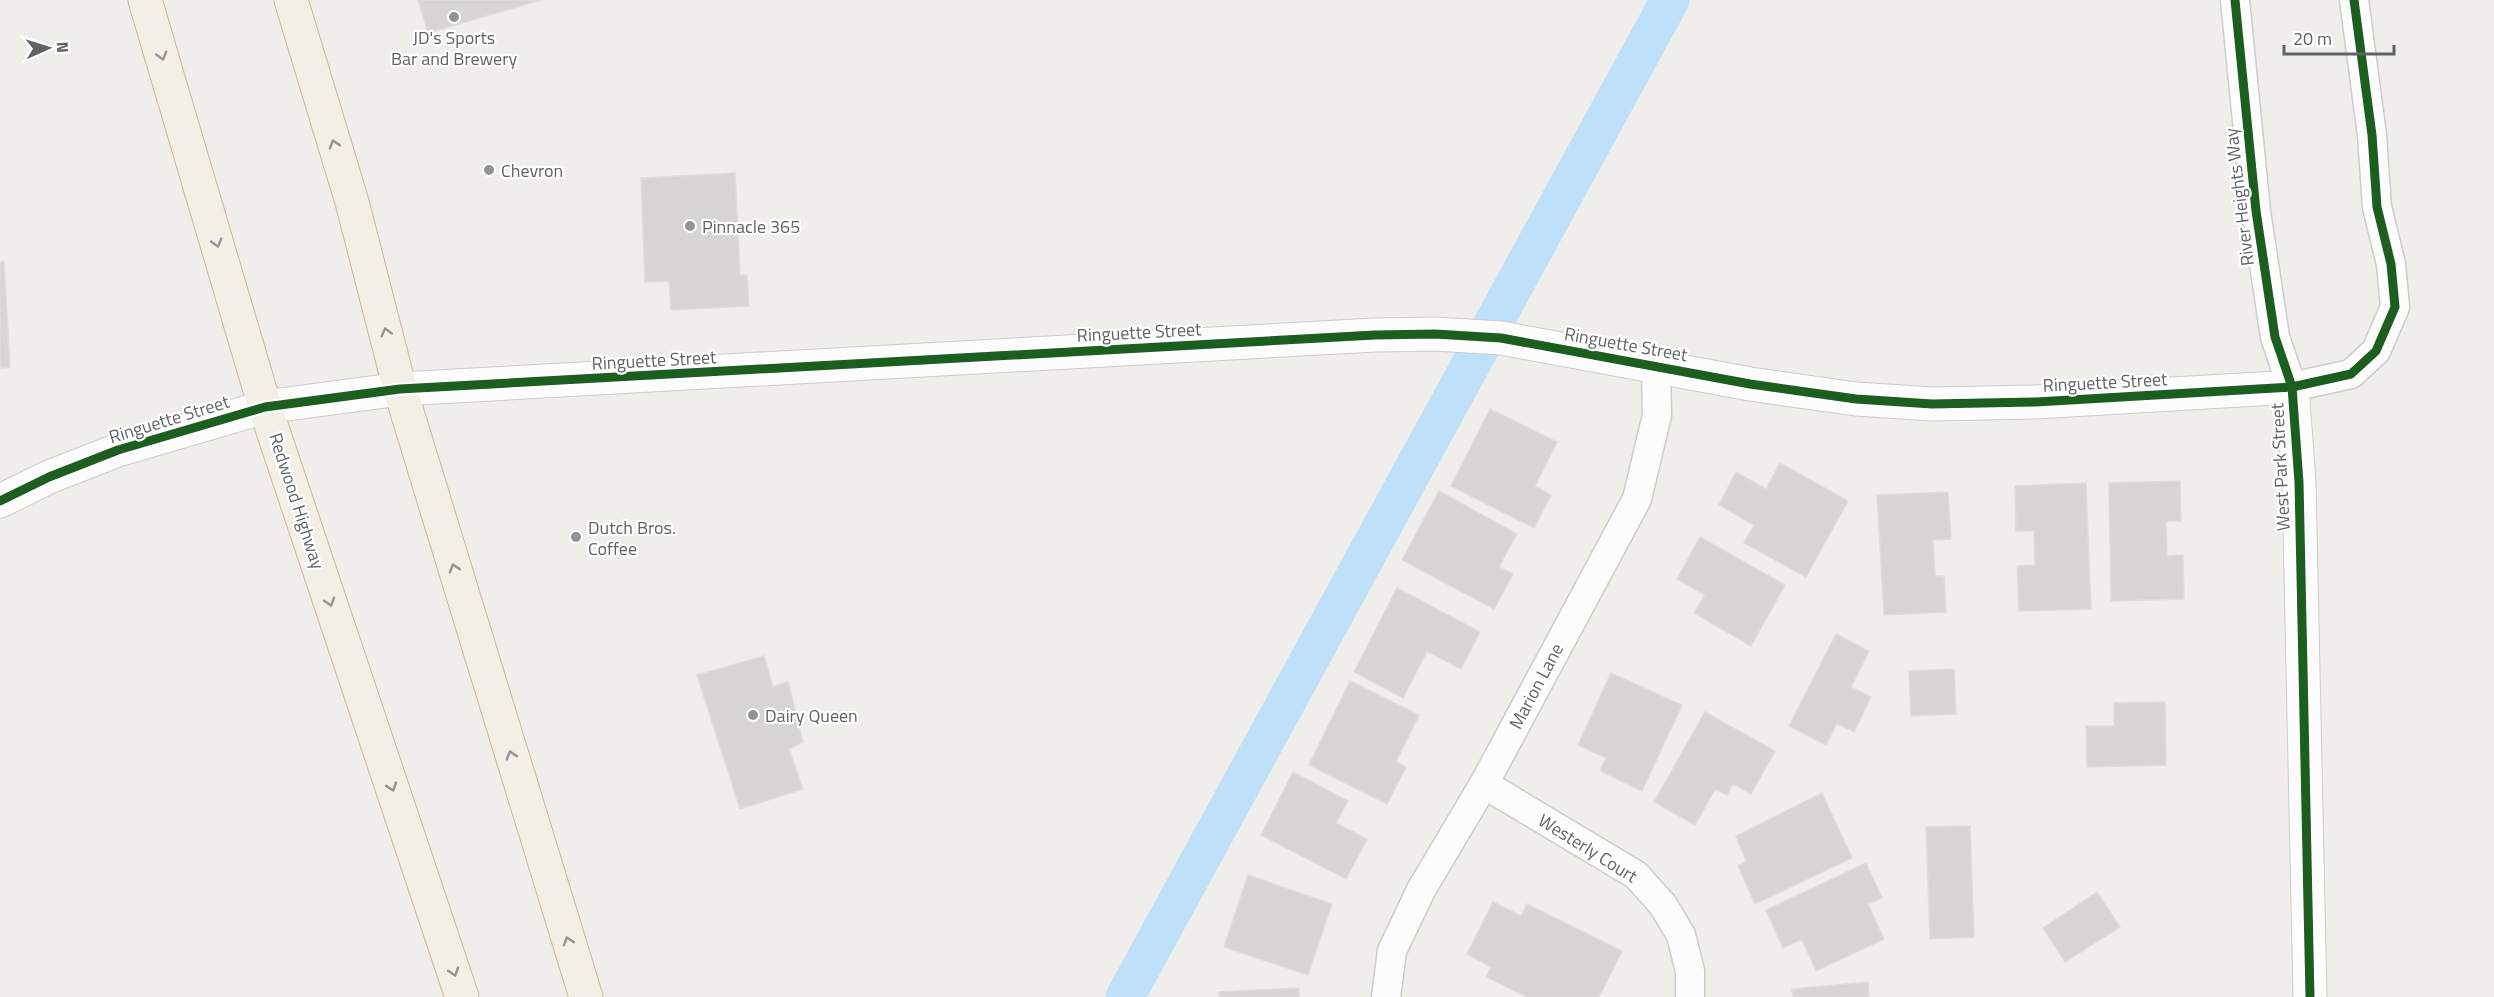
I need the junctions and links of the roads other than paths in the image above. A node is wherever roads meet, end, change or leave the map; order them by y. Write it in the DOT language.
graph roads {
  1 [pos="145,0"];
  2 [pos="291,0"];
  3 [pos="2235,0"];
  4 [pos="2354,0"];
  5 [pos="1656,366"];
  6 [pos="2292,387"];
  7 [pos="400,389"];
  8 [pos="265,407"];
  9 [pos="0,501"];
  10 [pos="1484,784"];
  11 [pos="462,997"];
  12 [pos="586,997"];
  13 [pos="1386,997"];
  14 [pos="1690,997"];
  15 [pos="2310,997"];
  1 -- 8 [label="highway, Redwood Highway, one-way"];
  7 -- 2 [label="highway, one-way"];
  3 -- 6 [label="street, River Heights Way"];
  4 -- 6 [label="street, West Park Street"];
  5 -- 6 [label="street, Ringuette Street"];
  5 -- 7 [label="street, Ringuette Street"];
  5 -- 10 [label="street, Marion Lane"];
  6 -- 15 [label="street, West Park Street"];
  7 -- 8 [label="street, Ringuette Street"];
  12 -- 7 [label="highway, one-way"];
  8 -- 9 [label="street, Ringuette Street"];
  8 -- 11 [label="highway, Redwood Highway, one-way"];
  10 -- 13 [label="street, Marion Lane"];
  10 -- 14 [label="street, Westerly Court"];
}
